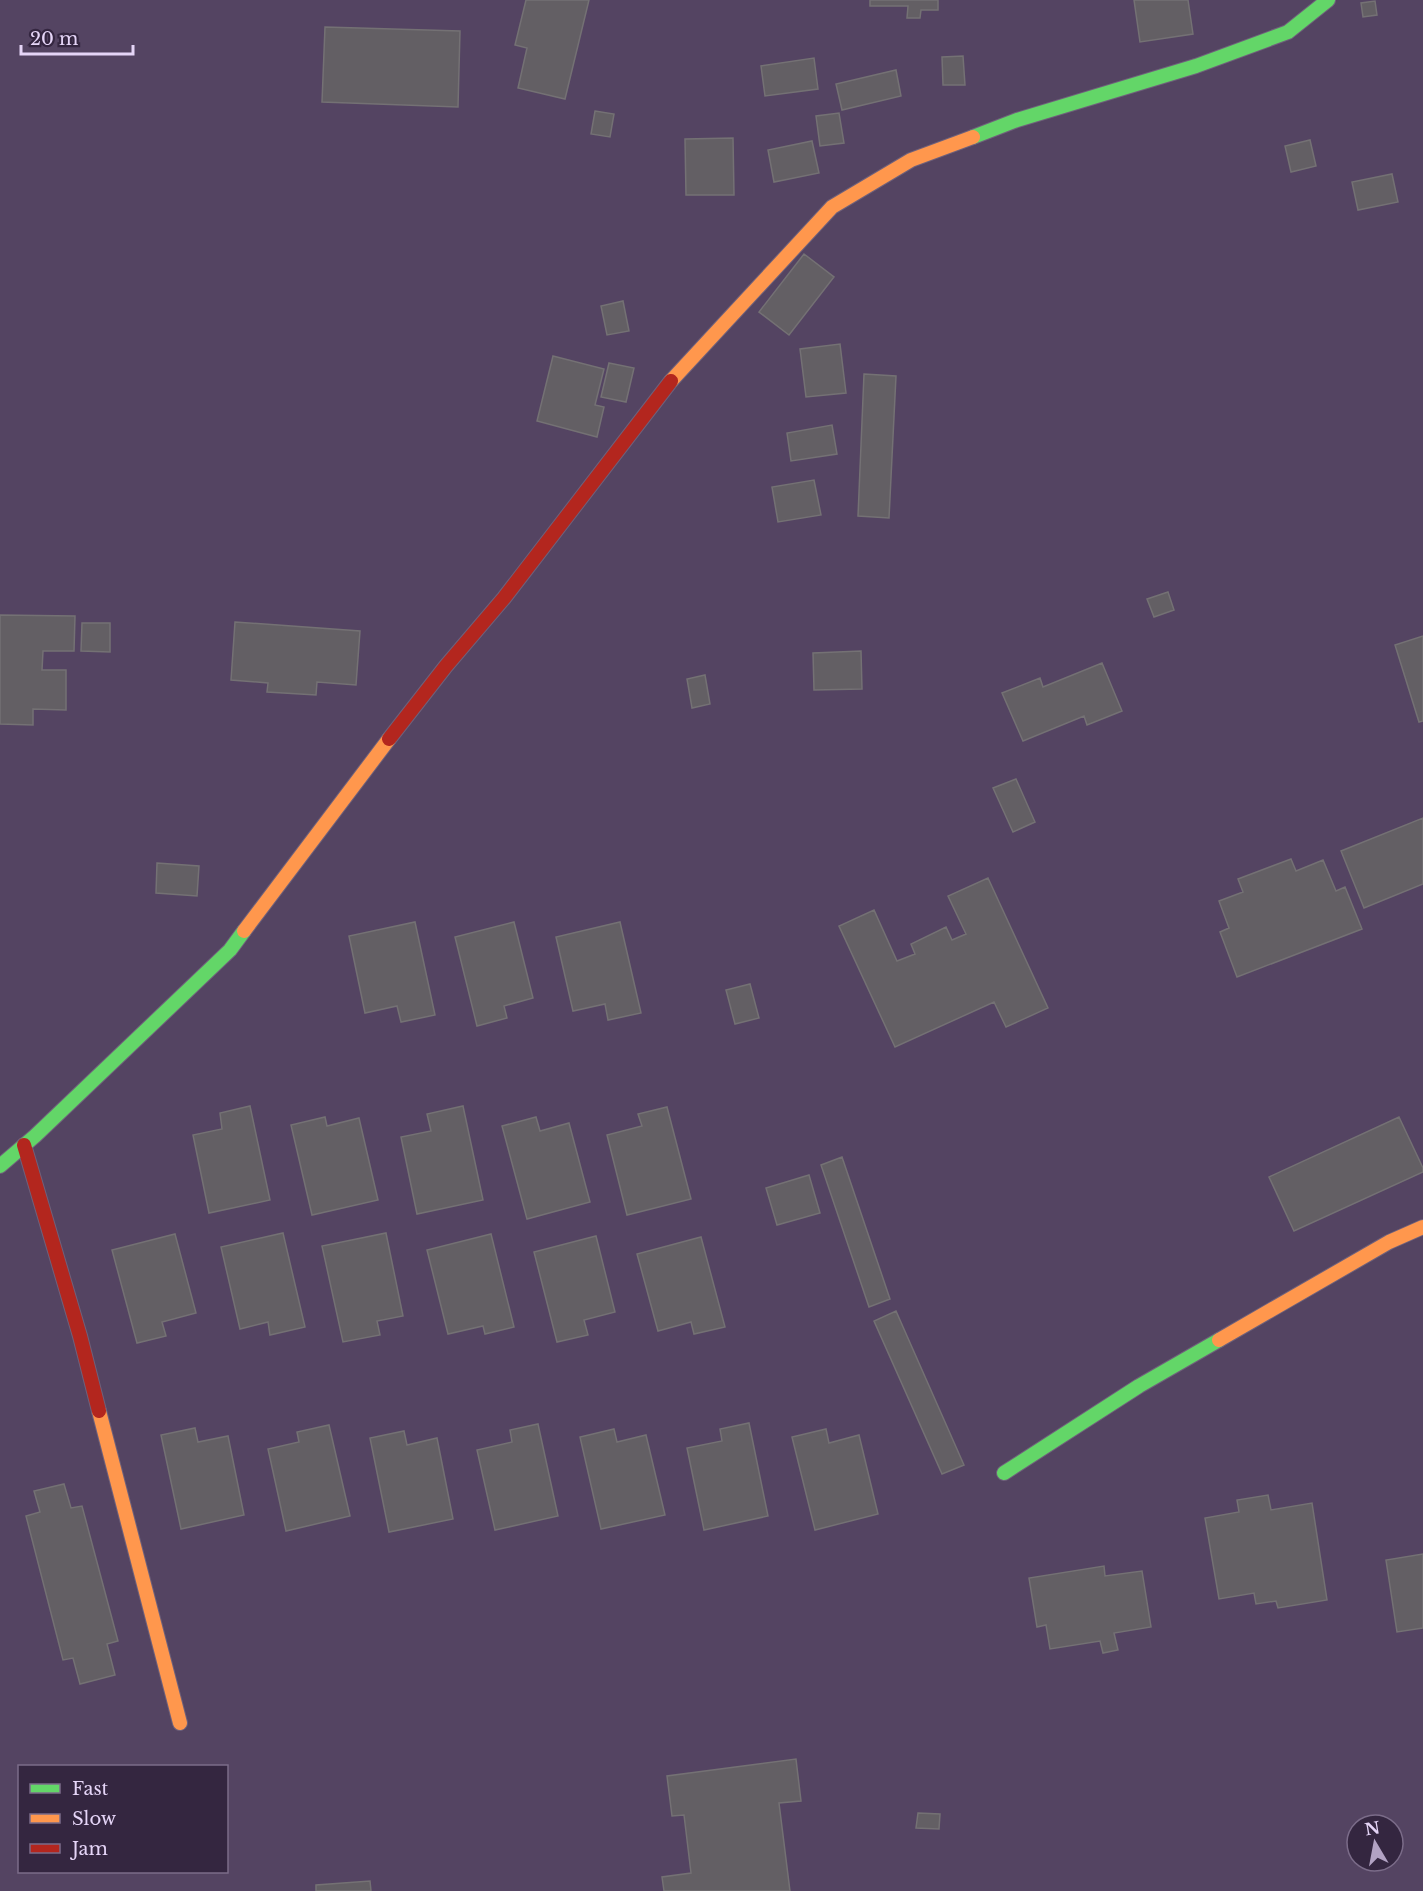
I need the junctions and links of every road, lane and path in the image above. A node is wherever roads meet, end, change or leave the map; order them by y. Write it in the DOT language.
graph roads {
  1 [pos="1328,0"];
  2 [pos="24,1145"];
  3 [pos="0,1166"];
  4 [pos="1423,1227"];
  5 [pos="1004,1473"];
  6 [pos="180,1723"];
  1 -- 2 [label="street"];
  2 -- 3 [label="street"];
  2 -- 6 [label="street"];
  4 -- 5 [label="street"];
}
